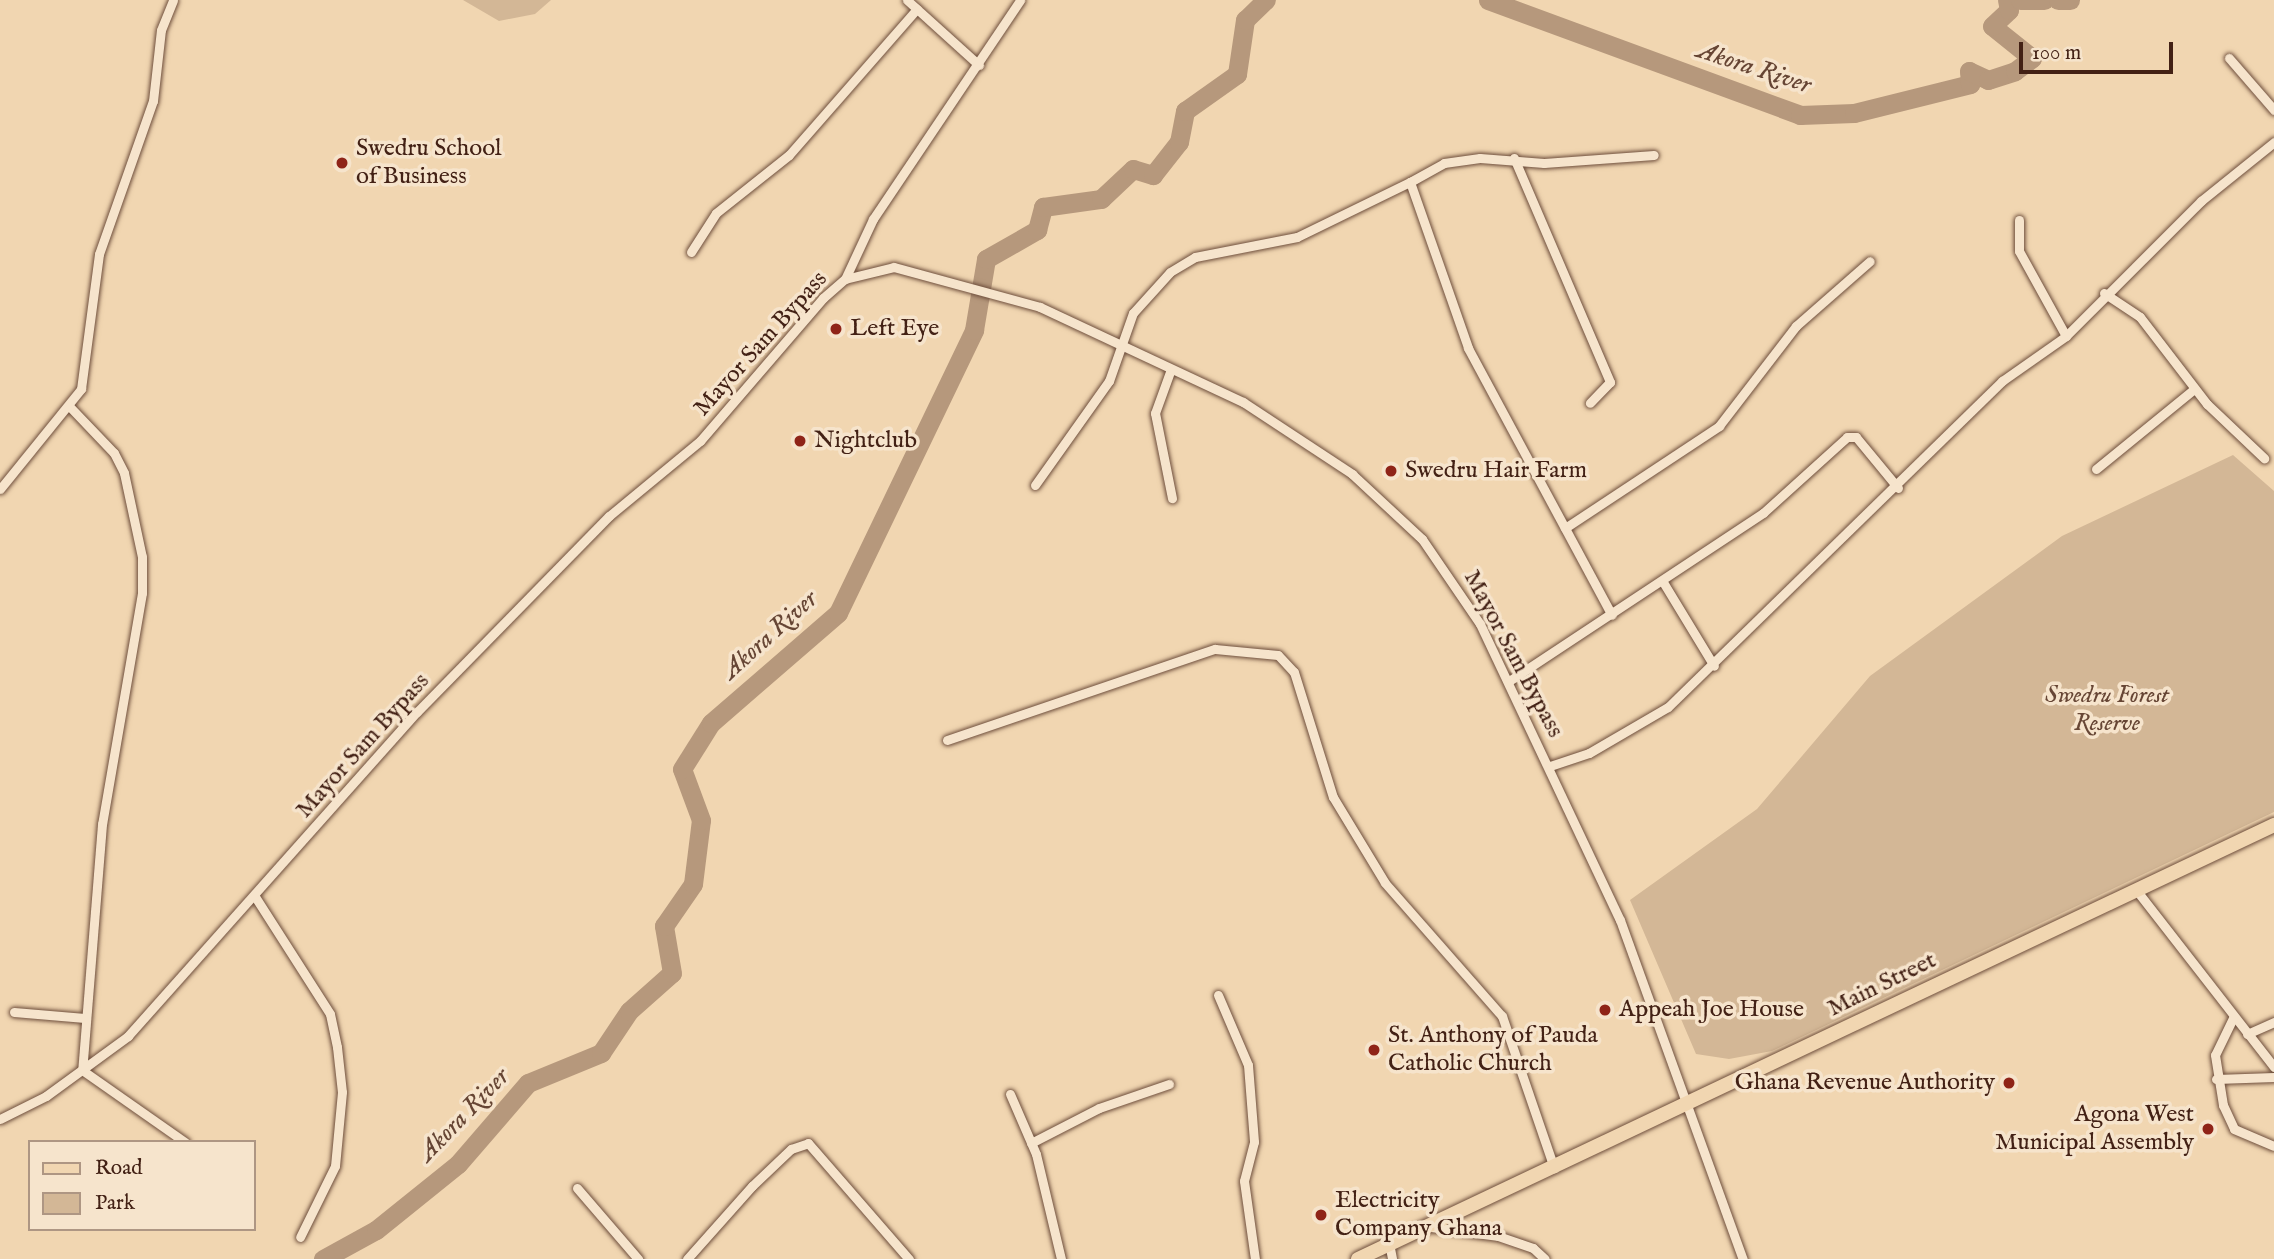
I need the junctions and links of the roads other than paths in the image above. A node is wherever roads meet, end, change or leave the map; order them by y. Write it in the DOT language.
graph roads {
  1 [pos="173,0"];
  2 [pos="907,0"];
  3 [pos="1020,0"];
  4 [pos="917,9"];
  5 [pos="2229,58"];
  6 [pos="979,65"];
  7 [pos="2274,110"];
  8 [pos="2274,142"];
  9 [pos="1654,155"];
  10 [pos="1514,158"];
  11 [pos="1410,182"];
  12 [pos="2019,220"];
  13 [pos="691,251"];
  14 [pos="1870,261"];
  15 [pos="845,279"];
  16 [pos="2104,293"];
  17 [pos="2066,336"];
  18 [pos="1122,344"];
  19 [pos="1171,369"];
  20 [pos="2194,389"];
  21 [pos="1590,403"];
  22 [pos="71,408"];
  23 [pos="2264,458"];
  24 [pos="2096,468"];
  25 [pos="1035,485"];
  26 [pos="1898,488"];
  27 [pos="0,489"];
  28 [pos="1172,498"];
  29 [pos="1565,528"];
  30 [pos="1663,582"];
  31 [pos="1612,615"];
  32 [pos="1714,666"];
  33 [pos="1509,681"];
  34 [pos="947,740"];
  35 [pos="1550,766"];
  36 [pos="2274,825"];
  37 [pos="2137,891"];
  38 [pos="254,895"];
  39 [pos="1218,995"];
  40 [pos="14,1012"];
  41 [pos="85,1018"];
  42 [pos="2233,1018"];
  43 [pos="2274,1022"];
  44 [pos="2247,1034"];
  45 [pos="2274,1067"];
  46 [pos="82,1070"];
  47 [pos="2274,1077"];
  48 [pos="2216,1079"];
  49 [pos="1169,1084"];
  50 [pos="1010,1094"];
  51 [pos="1688,1106"];
  52 [pos="0,1119"];
  53 [pos="182,1140"];
  54 [pos="1031,1143"];
  55 [pos="2274,1146"];
  56 [pos="1553,1168"];
  57 [pos="577,1188"];
  58 [pos="1431,1227"];
  59 [pos="300,1237"];
  60 [pos="1389,1243"];
  61 [pos="638,1259"];
  62 [pos="687,1259"];
  63 [pos="909,1259"];
  64 [pos="1061,1259"];
  65 [pos="1255,1259"];
  66 [pos="1358,1259"];
  67 [pos="1392,1259"];
  68 [pos="1545,1259"];
  69 [pos="1743,1259"];
  1 -- 22 [label="street"];
  2 -- 4 [label="street"];
  3 -- 6 [label="street"];
  4 -- 6 [label="street"];
  4 -- 13 [label="street"];
  5 -- 7 [label="street"];
  6 -- 15 [label="street"];
  8 -- 16 [label="street"];
  9 -- 10 [label="street"];
  10 -- 11 [label="street"];
  10 -- 21 [label="street"];
  11 -- 18 [label="street"];
  11 -- 29 [label="street"];
  12 -- 17 [label="street"];
  14 -- 29 [label="street"];
  15 -- 18 [label="street, Mayor Sam Bypass"];
  15 -- 38 [label="street, Mayor Sam Bypass"];
  16 -- 17 [label="street"];
  16 -- 20 [label="street"];
  17 -- 26 [label="street"];
  18 -- 19 [label="street, Mayor Sam Bypass"];
  18 -- 25 [label="street"];
  19 -- 28 [label="street"];
  19 -- 33 [label="street, Mayor Sam Bypass"];
  20 -- 23 [label="street"];
  20 -- 24 [label="street"];
  22 -- 27 [label="street"];
  22 -- 41 [label="street"];
  26 -- 30 [label="street"];
  26 -- 32 [label="street"];
  29 -- 31 [label="street"];
  30 -- 31 [label="street"];
  30 -- 32 [label="street"];
  31 -- 33 [label="street"];
  32 -- 35 [label="street"];
  33 -- 35 [label="street, Mayor Sam Bypass"];
  34 -- 56 [label="street"];
  35 -- 51 [label="street, Mayor Sam Bypass"];
  36 -- 37 [label="main road, Main Street"];
  37 -- 42 [label="street"];
  37 -- 51 [label="main road, Main Street"];
  38 -- 46 [label="street, Mayor Sam Bypass"];
  38 -- 59 [label="street"];
  39 -- 65 [label="street"];
  40 -- 41 [label="street"];
  41 -- 46 [label="street"];
  42 -- 44 [label="street"];
  42 -- 48 [label="street"];
  43 -- 44 [label="street"];
  44 -- 45 [label="street"];
  46 -- 52 [label="street, Mayor Sam Bypass"];
  46 -- 53 [label="street"];
  47 -- 48 [label="street"];
  48 -- 55 [label="street"];
  49 -- 54 [label="street"];
  50 -- 54 [label="street"];
  51 -- 56 [label="main road, Main Street"];
  51 -- 69 [label="street, Mayor Sam Bypass"];
  54 -- 64 [label="street"];
  56 -- 58 [label="main road, Main Street"];
  57 -- 61 [label="street"];
  58 -- 60 [label="main road, Main Street"];
  58 -- 68 [label="street"];
  60 -- 66 [label="main road, Main Street"];
  60 -- 67 [label="street"];
  62 -- 63 [label="street"];
}
